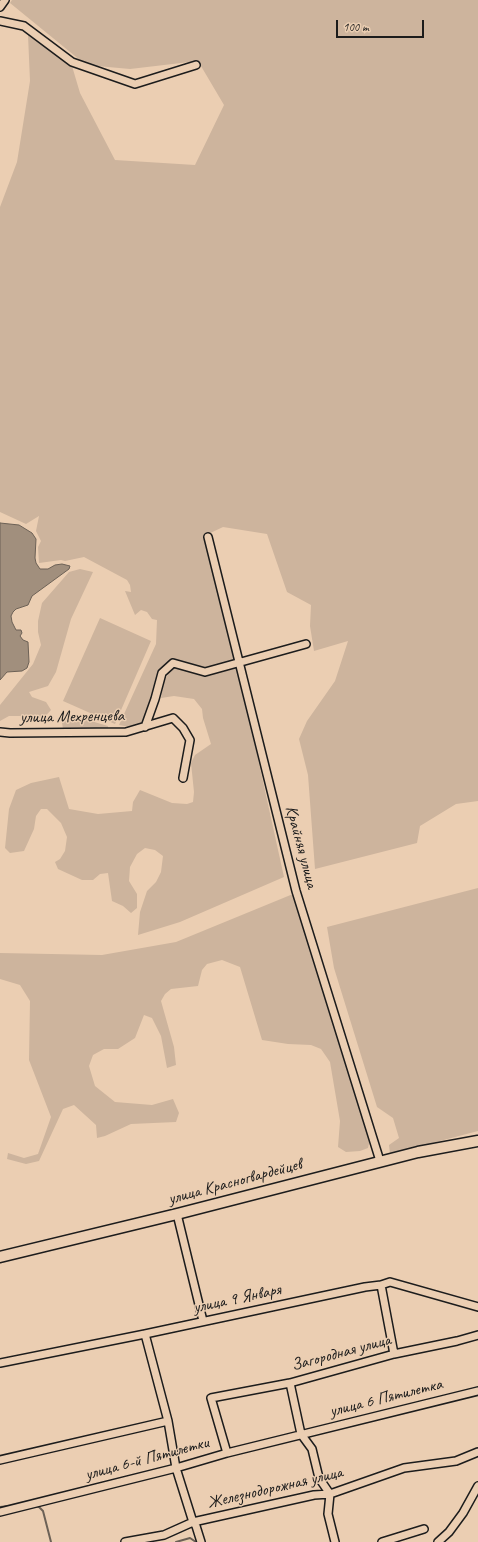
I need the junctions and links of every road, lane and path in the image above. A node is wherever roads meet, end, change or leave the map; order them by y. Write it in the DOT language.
graph roads {
  1 [pos="5,0"];
  2 [pos="0,7"];
  3 [pos="0,21"];
  4 [pos="196,65"];
  5 [pos="208,537"];
  6 [pos="306,644"];
  7 [pos="240,663"];
  8 [pos="145,727"];
  9 [pos="0,732"];
  10 [pos="183,778"];
  11 [pos="478,1141"];
  12 [pos="380,1161"];
  13 [pos="177,1214"];
  14 [pos="0,1257"];
  15 [pos="381,1285"];
  16 [pos="478,1307"];
  17 [pos="203,1321"];
  18 [pos="145,1334"];
  19 [pos="478,1335"];
  20 [pos="394,1354"];
  21 [pos="0,1363"];
  22 [pos="290,1383"];
  23 [pos="478,1391"];
  24 [pos="168,1421"];
  25 [pos="301,1434"];
  26 [pos="227,1452"];
  27 [pos="478,1452"];
  28 [pos="0,1460"];
  29 [pos="176,1468"];
  30 [pos="478,1486"];
  31 [pos="330,1494"];
  32 [pos="0,1512"];
  33 [pos="193,1522"];
  34 [pos="424,1530"];
  35 [pos="125,1542"];
  36 [pos="201,1542"];
  37 [pos="335,1542"];
  38 [pos="382,1542"];
  39 [pos="438,1542"];
  1 -- 2 [label="street"];
  3 -- 4 [label="street"];
  5 -- 7 [label="street, Крайняя улица"];
  6 -- 7 [label="street, улица Мехренцева"];
  7 -- 8 [label="street, улица Мехренцева"];
  7 -- 12 [label="street, Крайняя улица"];
  8 -- 9 [label="street, улица Мехренцева"];
  8 -- 10 [label="street, улица Мехренцева"];
  11 -- 12 [label="street, улица Красногвардейцев"];
  12 -- 13 [label="street, улица Красногвардейцев"];
  13 -- 14 [label="street, улица Красногвардейцев"];
  13 -- 17 [label="street"];
  15 -- 16 [label="street, улица 9 Января"];
  15 -- 17 [label="street, улица 9 Января"];
  15 -- 20 [label="street"];
  17 -- 18 [label="street, улица 9 Января"];
  18 -- 21 [label="street, улица 9 Января"];
  18 -- 24 [label="street"];
  19 -- 20 [label="street, Загородная улица"];
  20 -- 22 [label="street, Загородная улица"];
  22 -- 25 [label="street"];
  22 -- 26 [label="street, Загородная улица"];
  23 -- 25 [label="street, улица 6 Пятилетка"];
  24 -- 28 [label="street"];
  24 -- 29 [label="street"];
  25 -- 26 [label="street, улица 6-й Пятилетки"];
  25 -- 31 [label="street"];
  26 -- 29 [label="street, улица 6-й Пятилетки"];
  27 -- 31 [label="street, Железнодорожная улица"];
  29 -- 32 [label="street, улица 6-й Пятилетки"];
  29 -- 33 [label="street"];
  30 -- 39 [label="street"];
  31 -- 33 [label="street, Железнодорожная улица"];
  31 -- 37 [label="street"];
  33 -- 35 [label="street, Железнодорожная улица"];
  33 -- 36 [label="street"];
  34 -- 38 [label="street"];
}
